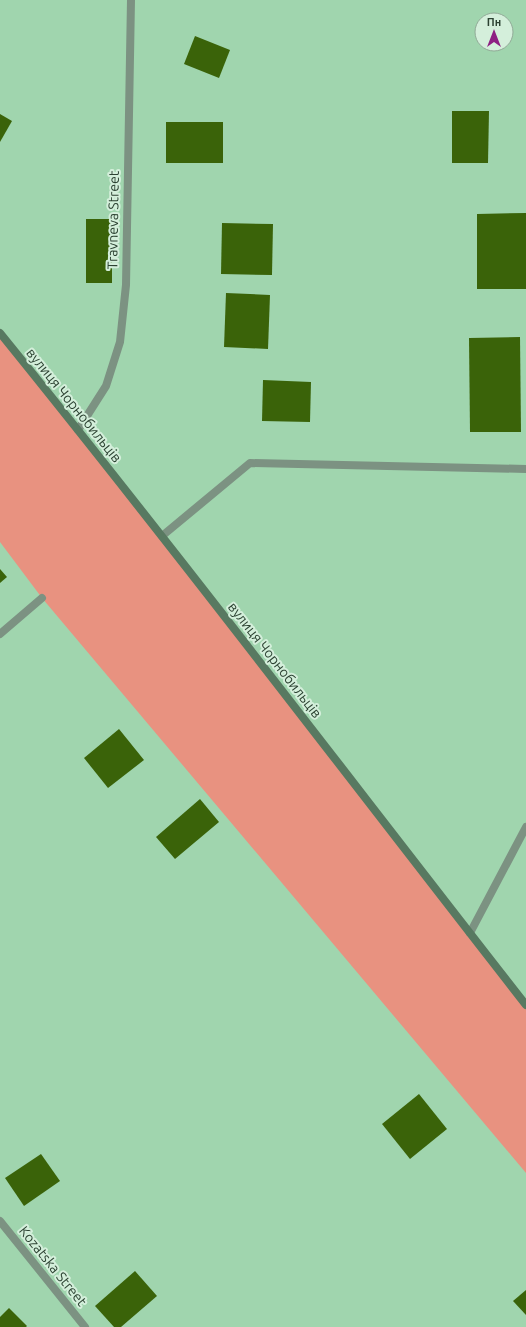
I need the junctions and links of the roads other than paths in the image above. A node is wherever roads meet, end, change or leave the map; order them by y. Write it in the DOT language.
graph roads {
  1 [pos="131,0"];
  2 [pos="0,333"];
  3 [pos="78,430"];
  4 [pos="526,470"];
  5 [pos="162,536"];
  6 [pos="42,598"];
  7 [pos="0,634"];
  8 [pos="526,827"];
  9 [pos="470,933"];
  10 [pos="526,1005"];
  11 [pos="0,1221"];
  12 [pos="86,1327"];
  1 -- 3 [label="street, Travneva Street"];
  2 -- 3 [label="street, вулиця Чорнобильців"];
  3 -- 5 [label="street, вулиця Чорнобильців"];
  4 -- 5 [label="street"];
  5 -- 9 [label="street, вулиця Чорнобильців"];
  6 -- 7 [label="street"];
  8 -- 9 [label="street"];
  9 -- 10 [label="street, вулиця Чорнобильців"];
  11 -- 12 [label="street, Kozatska Street"];
}
